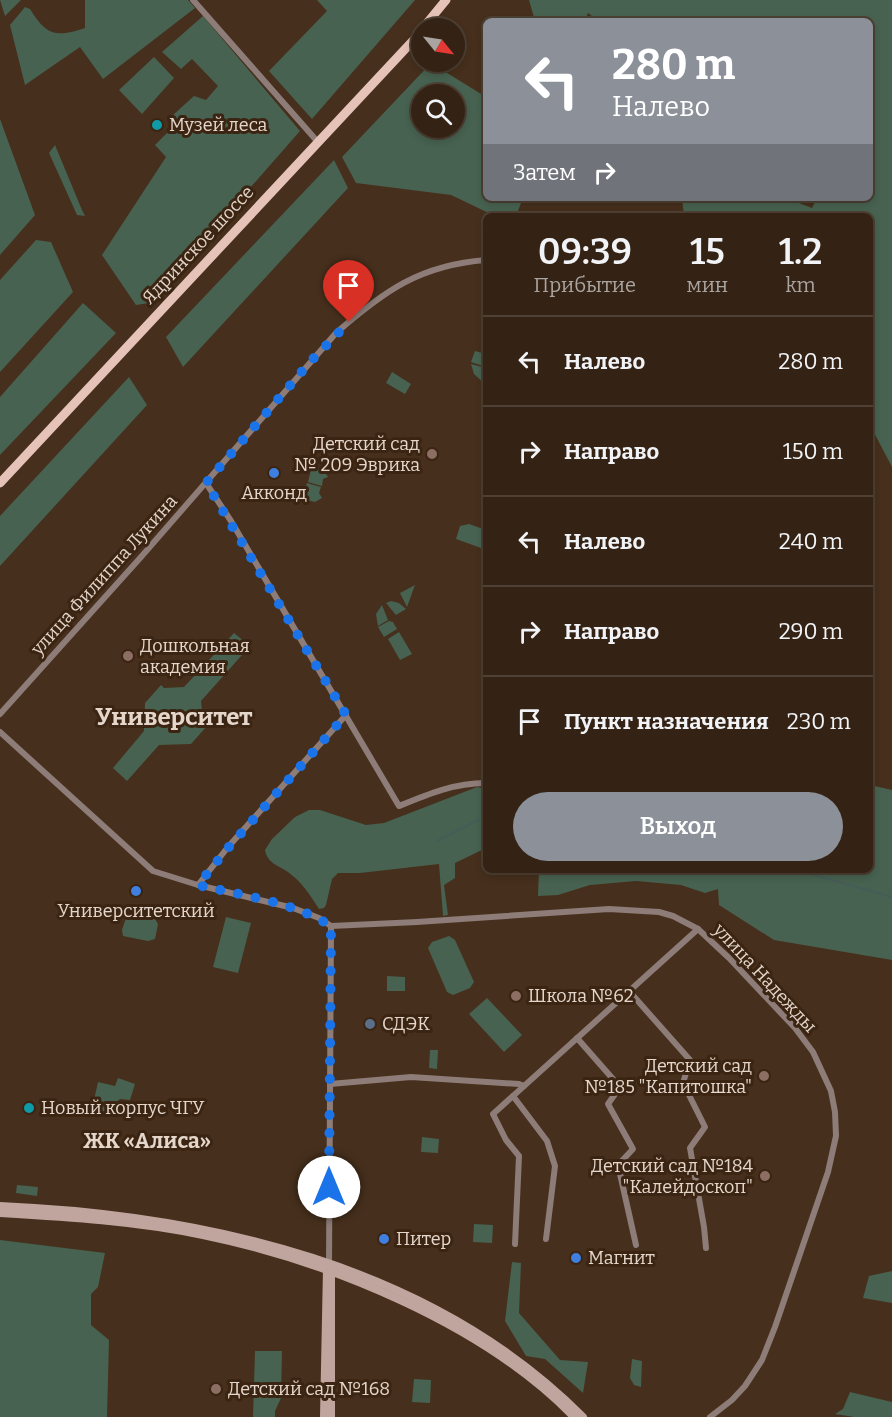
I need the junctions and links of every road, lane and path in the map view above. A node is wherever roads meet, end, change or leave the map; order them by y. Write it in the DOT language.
graph roads {
  1 [pos="193,0"];
  2 [pos="446,0"];
  3 [pos="432,18"];
  4 [pos="411,42"];
  5 [pos="317,141"];
  6 [pos="483,261"];
  7 [pos="0,483"];
  8 [pos="206,483"];
  9 [pos="0,714"];
  10 [pos="346,715"];
  11 [pos="0,732"];
  12 [pos="483,783"];
  13 [pos="198,885"];
  14 [pos="331,926"];
  15 [pos="698,929"];
  16 [pos="629,991"];
  17 [pos="577,1038"];
  18 [pos="330,1083"];
  19 [pos="524,1086"];
  20 [pos="513,1096"];
  21 [pos="4,1210"];
  22 [pos="546,1239"];
  23 [pos="515,1244"];
  24 [pos="636,1245"];
  25 [pos="706,1248"];
  26 [pos="329,1269"];
  27 [pos="495,1349"];
  28 [pos="328,1361"];
  29 [pos="324,1417"];
  30 [pos="331,1417"];
  31 [pos="574,1417"];
  32 [pos="583,1417"];
  33 [pos="711,1417"];
  1 -- 5 [label="street"];
  2 -- 3 [label="main road, Ядринское шоссе"];
  4 -- 5 [label="main road, Ядринское шоссе"];
  5 -- 7 [label="main road, Ядринское шоссе"];
  6 -- 8 [label="street, улица Филиппа Лукина"];
  8 -- 9 [label="street, улица Филиппа Лукина"];
  8 -- 10 [label="street"];
  10 -- 12 [label="street"];
  10 -- 13 [label="street"];
  11 -- 13 [label="street"];
  13 -- 14 [label="street"];
  14 -- 15 [label="street, улица Надежды"];
  14 -- 18 [label="street"];
  15 -- 16 [label="street"];
  15 -- 33 [label="street, улица Надежды"];
  16 -- 17 [label="street"];
  16 -- 25 [label="street"];
  17 -- 19 [label="street"];
  17 -- 24 [label="street"];
  18 -- 19 [label="street"];
  18 -- 26 [label="street"];
  19 -- 20 [label="street"];
  20 -- 22 [label="street"];
  20 -- 23 [label="street"];
  21 -- 26 [label="main road"];
  26 -- 27 [label="main road"];
  26 -- 28 [label="main road"];
  27 -- 31 [label="main road"];
  27 -- 32 [label="main road"];
  28 -- 29 [label="main road"];
  28 -- 30 [label="main road"];
}
